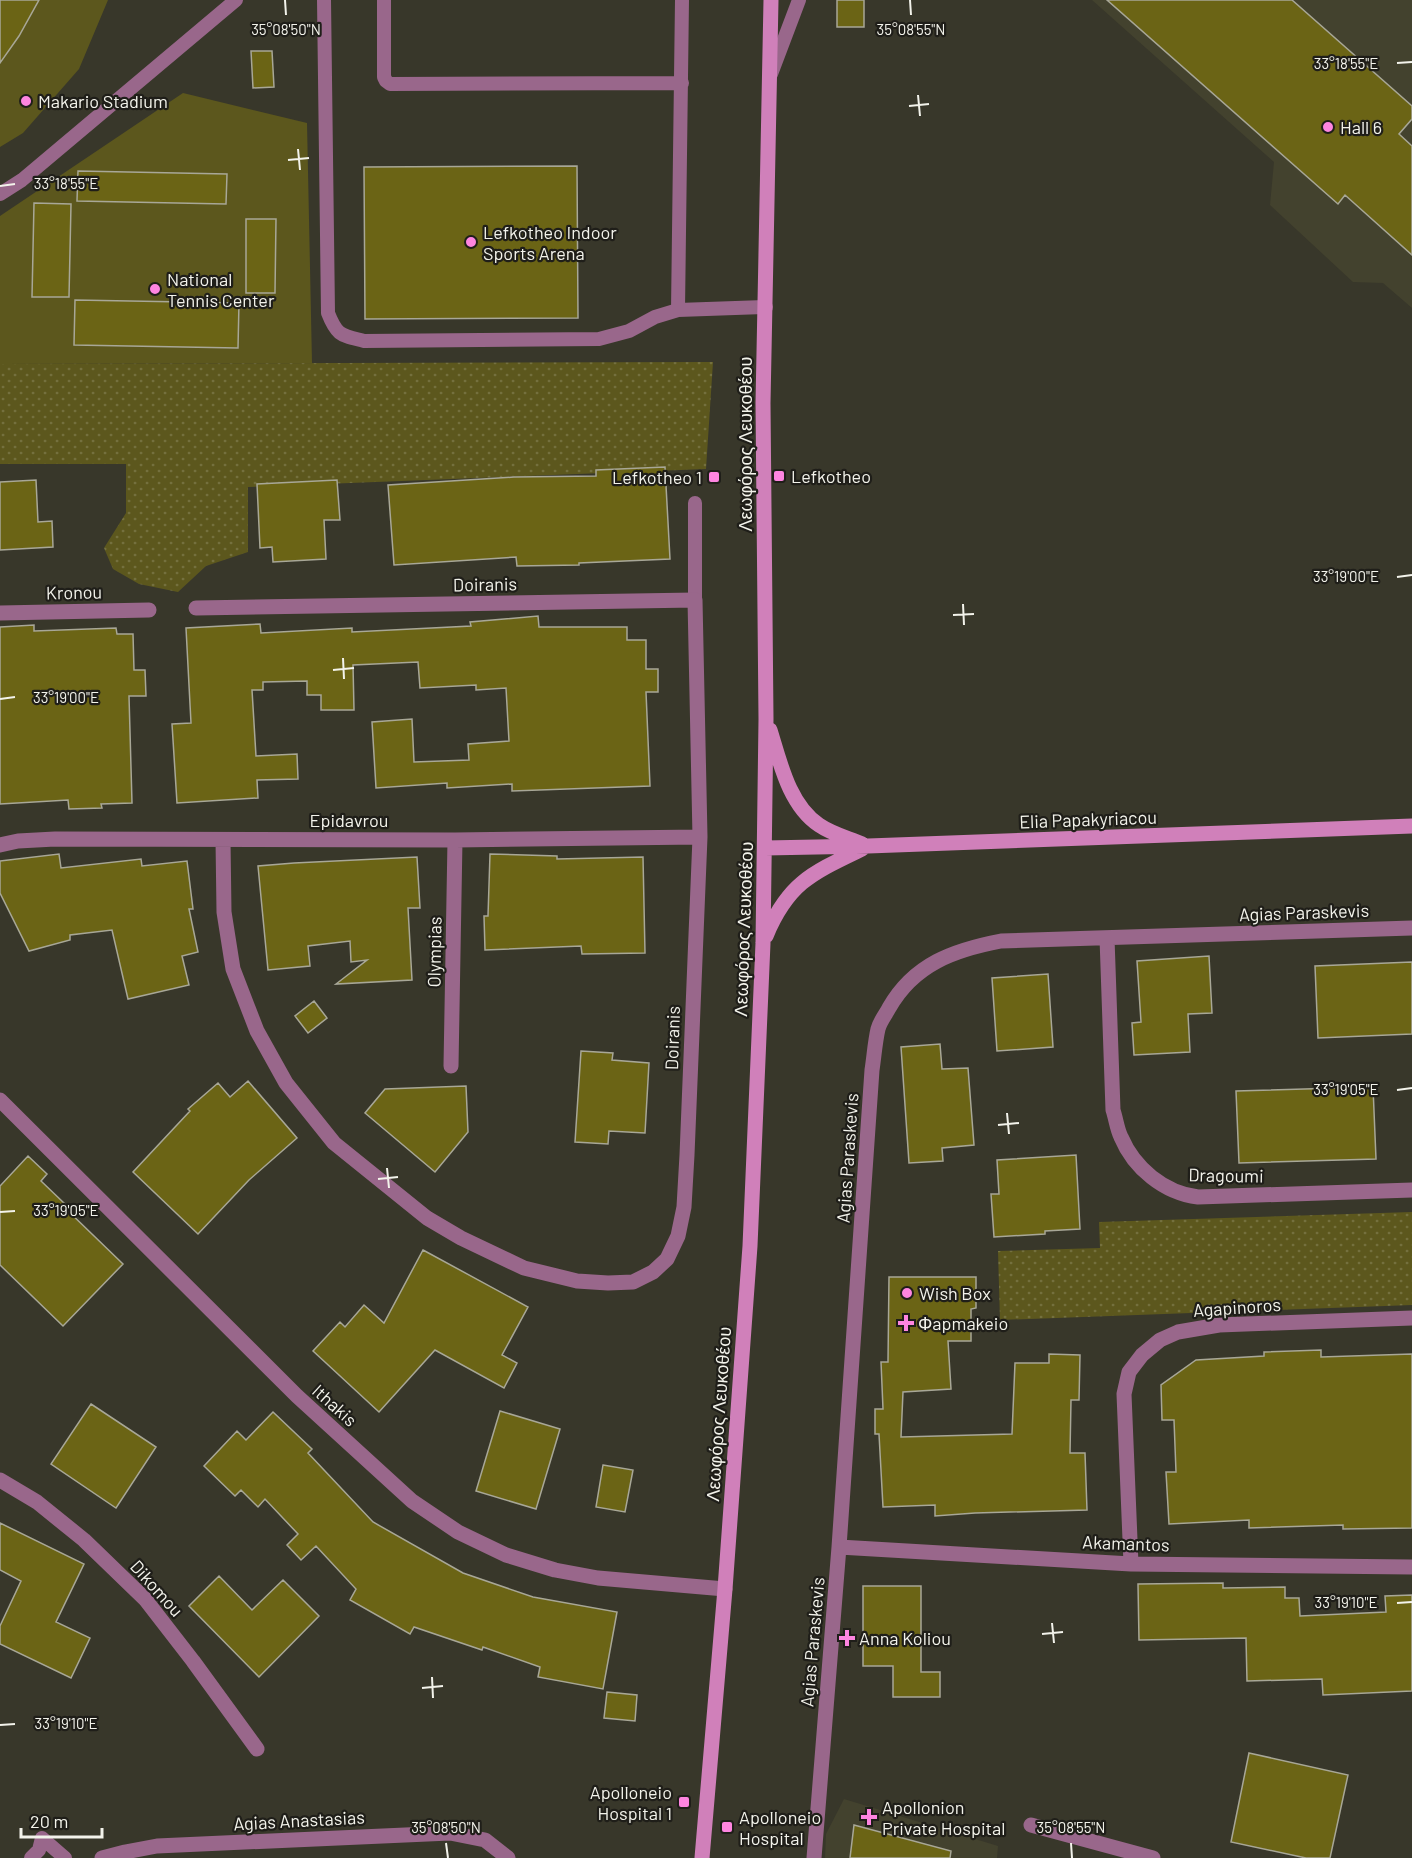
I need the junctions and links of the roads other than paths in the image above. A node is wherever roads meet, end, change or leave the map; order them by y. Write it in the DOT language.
graph roads {
  1 [pos="236,0"];
  2 [pos="324,0"];
  3 [pos="384,0"];
  4 [pos="682,0"];
  5 [pos="771,0"];
  6 [pos="799,0"];
  7 [pos="770,78"];
  8 [pos="682,83"];
  9 [pos="0,194"];
  10 [pos="766,307"];
  11 [pos="678,310"];
  12 [pos="695,503"];
  13 [pos="694,600"];
  14 [pos="196,608"];
  15 [pos="149,610"];
  16 [pos="0,613"];
  17 [pos="766,719"];
  18 [pos="1412,826"];
  19 [pos="699,837"];
  20 [pos="223,840"];
  21 [pos="455,840"];
  22 [pos="0,845"];
  23 [pos="868,846"];
  24 [pos="765,848"];
  25 [pos="1412,928"];
  26 [pos="1107,938"];
  27 [pos="763,943"];
  28 [pos="451,1066"];
  29 [pos="0,1100"];
  30 [pos="1412,1191"];
  31 [pos="1412,1318"];
  32 [pos="0,1480"];
  33 [pos="840,1547"];
  34 [pos="1131,1564"];
  35 [pos="1412,1568"];
  36 [pos="725,1590"];
  37 [pos="257,1749"];
  38 [pos="1031,1825"];
  39 [pos="31,1858"];
  40 [pos="65,1858"];
  41 [pos="102,1858"];
  42 [pos="508,1858"];
  43 [pos="702,1858"];
  44 [pos="814,1858"];
  45 [pos="1153,1858"];
  1 -- 9 [label="lane"];
  2 -- 11 [label="lane"];
  3 -- 8 [label="lane"];
  4 -- 8 [label="lane"];
  5 -- 7 [label="main road, Λεωφόρος Λευκοθέου"];
  6 -- 7 [label="lane"];
  7 -- 10 [label="main road, Λεωφόρος Λευκοθέου"];
  8 -- 11 [label="lane"];
  10 -- 11 [label="lane"];
  10 -- 17 [label="main road, Λεωφόρος Λευκοθέου"];
  12 -- 13 [label="lane"];
  13 -- 14 [label="street, Doiranis"];
  13 -- 19 [label="street, Doiranis"];
  15 -- 16 [label="street, Kronou"];
  17 -- 23 [label="main road"];
  17 -- 24 [label="main road, Λεωφόρος Λευκοθέου"];
  18 -- 23 [label="main road, Elia Papakyriacou"];
  19 -- 20 [label="street, Doiranis"];
  19 -- 21 [label="street, Epidavrou"];
  20 -- 21 [label="street, Epidavrou"];
  20 -- 22 [label="street, Epidavrou"];
  21 -- 28 [label="street, Olympias"];
  23 -- 24 [label="main road, Elia Papakyriacou"];
  23 -- 27 [label="main road"];
  24 -- 27 [label="main road, Λεωφόρος Λευκοθέου"];
  25 -- 26 [label="street, Agias Paraskevis"];
  26 -- 30 [label="street, Dragoumi"];
  26 -- 33 [label="street, Agias Paraskevis"];
  27 -- 36 [label="main road, Λεωφόρος Λευκοθέου"];
  29 -- 36 [label="street, Ithakis"];
  31 -- 34 [label="street, Agapinoros"];
  32 -- 37 [label="street, Dikomou"];
  33 -- 34 [label="street, Akamantos"];
  33 -- 44 [label="street, Agias Paraskevis"];
  34 -- 35 [label="street, Akamantos"];
  36 -- 43 [label="main road, Λεωφόρος Λευκοθέου"];
  38 -- 45 [label="street"];
  39 -- 40 [label="lane"];
  41 -- 42 [label="street, Agias Anastasias"];
}
